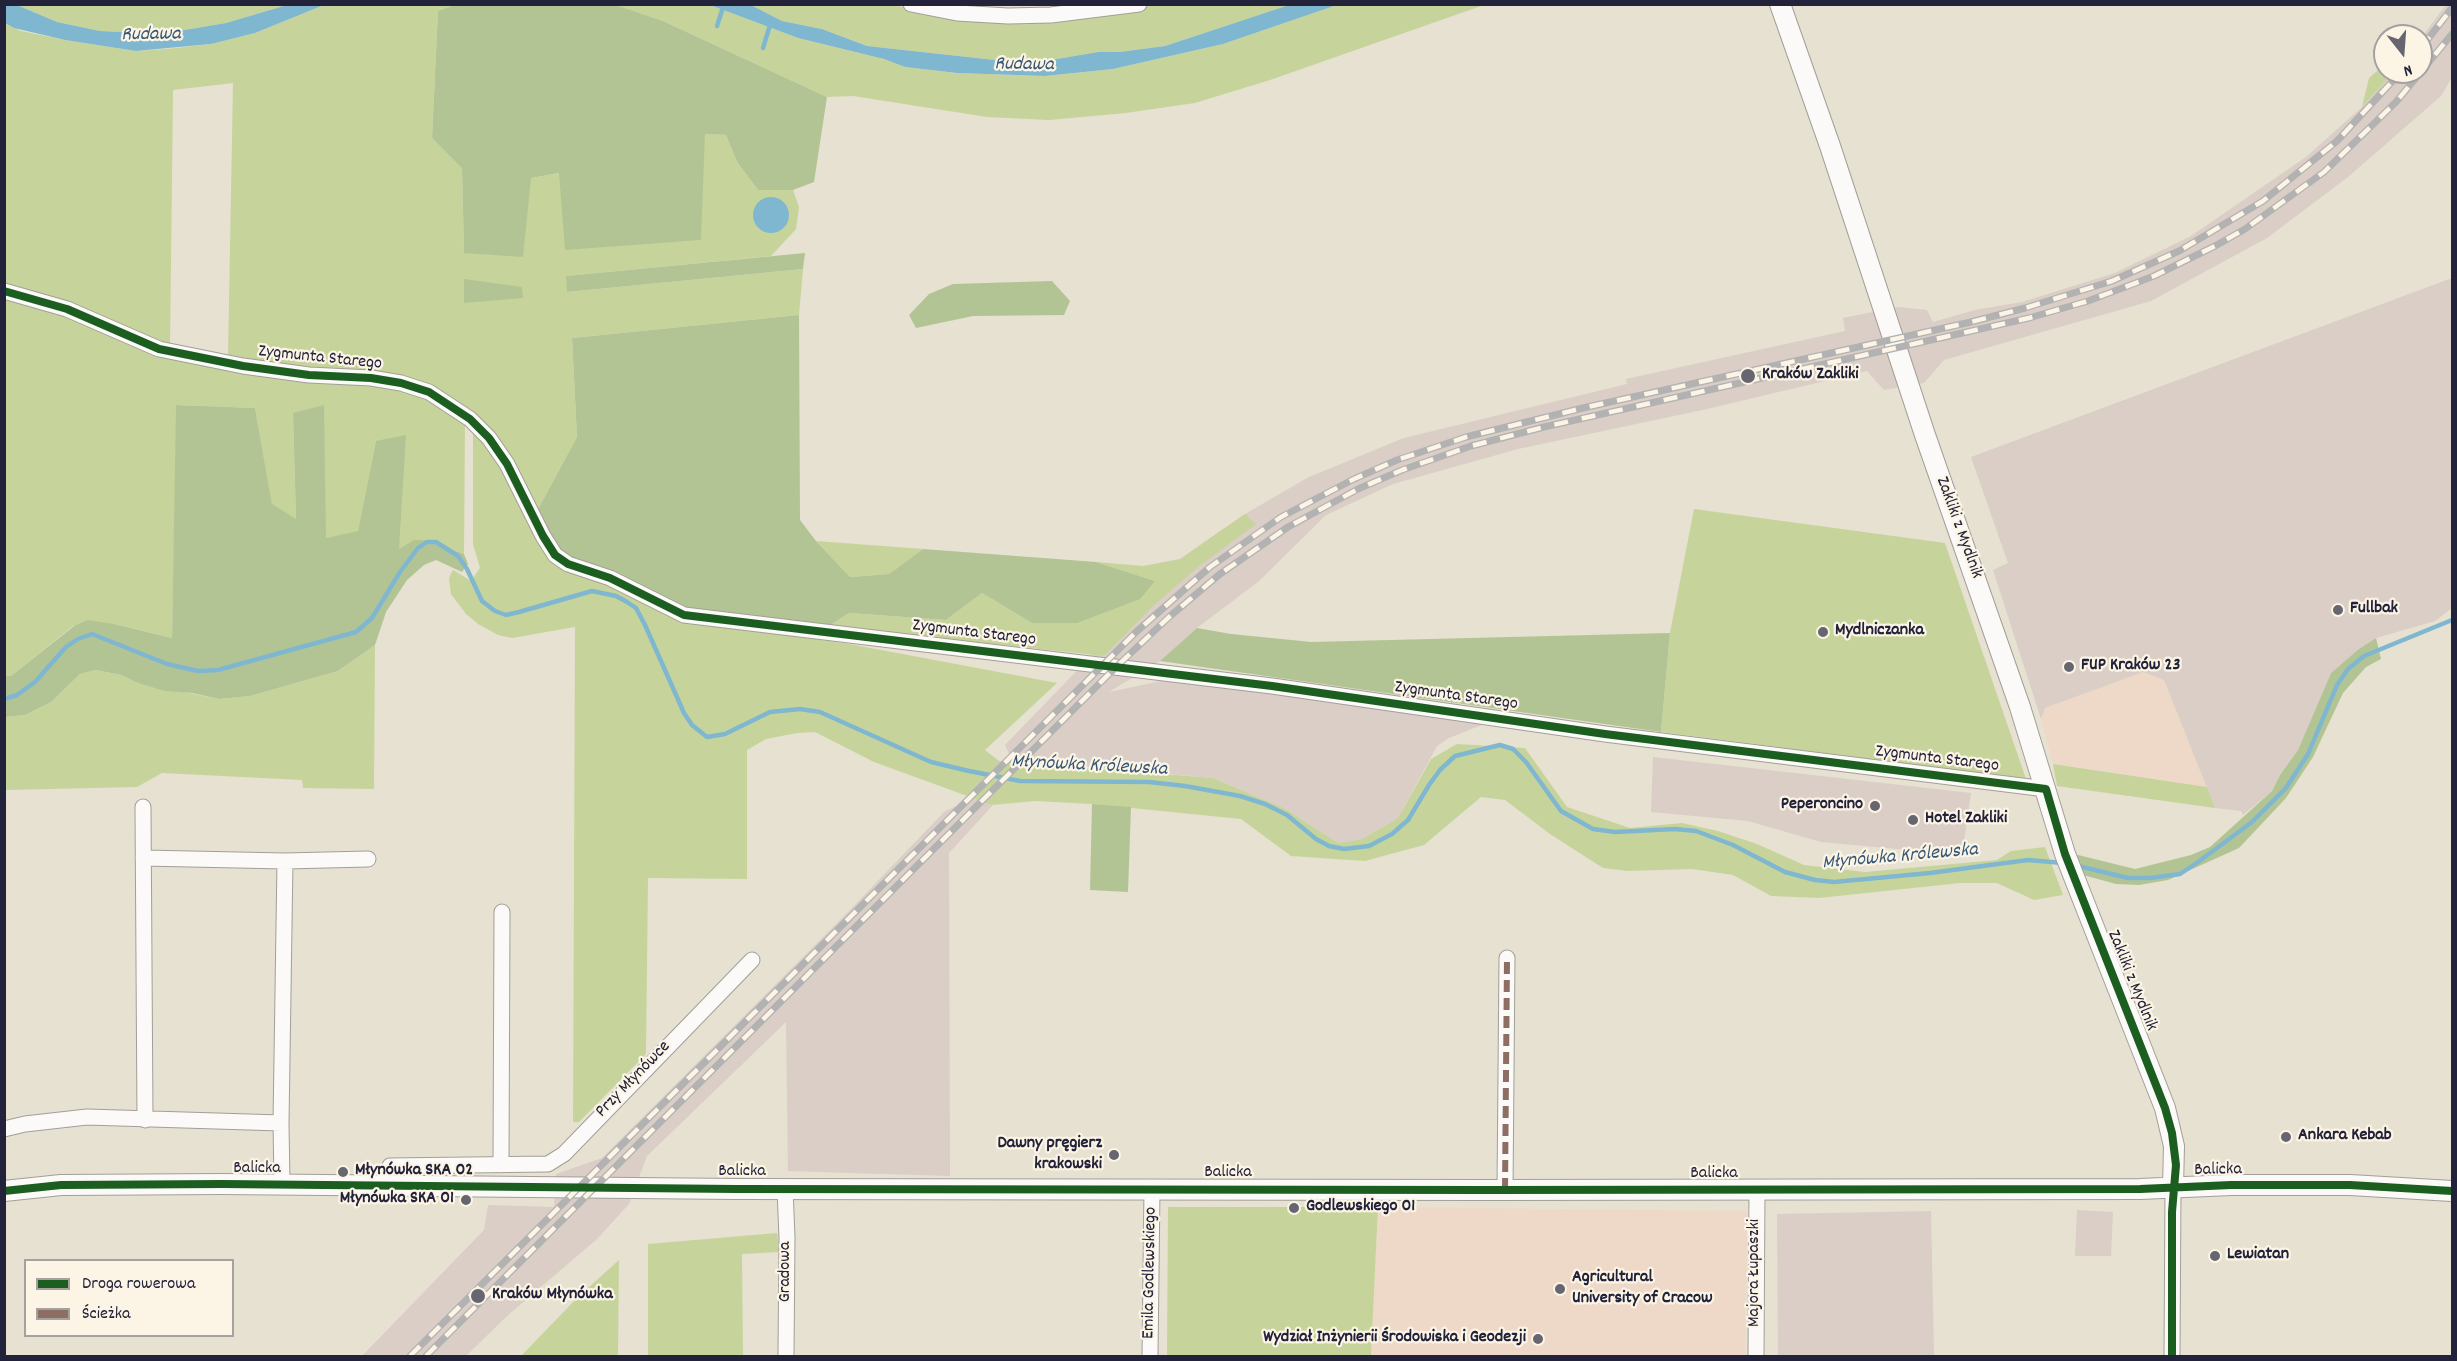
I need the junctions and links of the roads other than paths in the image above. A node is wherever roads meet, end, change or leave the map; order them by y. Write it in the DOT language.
graph roads {
  1 [pos="911,4"];
  2 [pos="1139,4"];
  3 [pos="1780,4"];
  4 [pos="4,291"];
  5 [pos="2046,789"];
  6 [pos="143,807"];
  7 [pos="143,858"];
  8 [pos="368,859"];
  9 [pos="285,861"];
  10 [pos="502,912"];
  11 [pos="1507,958"];
  12 [pos="752,960"];
  13 [pos="145,1120"];
  14 [pos="281,1124"];
  15 [pos="4,1129"];
  16 [pos="501,1165"];
  17 [pos="282,1185"];
  18 [pos="381,1186"];
  19 [pos="2174,1187"];
  20 [pos="785,1188"];
  21 [pos="1152,1189"];
  22 [pos="1506,1190"];
  23 [pos="1757,1190"];
  24 [pos="4,1191"];
  25 [pos="2452,1191"];
  26 [pos="786,1356"];
  27 [pos="1150,1356"];
  28 [pos="1756,1356"];
  29 [pos="2172,1356"];
  1 -- 2 [label="street"];
  3 -- 5 [label="street, Zakliki z Mydlnik"];
  4 -- 5 [label="street, Zygmunta Starego"];
  5 -- 19 [label="street, Zakliki z Mydlnik"];
  6 -- 7 [label="street"];
  7 -- 9 [label="street"];
  7 -- 13 [label="street"];
  8 -- 9 [label="street"];
  9 -- 14 [label="street"];
  10 -- 16 [label="street"];
  11 -- 22 [label="street"];
  12 -- 16 [label="street, Przy Młynówce"];
  13 -- 14 [label="street"];
  13 -- 15 [label="street"];
  14 -- 17 [label="street"];
  16 -- 18 [label="street, Przy Młynówce"];
  17 -- 18 [label="street, Balicka"];
  17 -- 24 [label="street, Balicka"];
  18 -- 20 [label="street, Balicka"];
  19 -- 23 [label="street, Balicka"];
  19 -- 25 [label="street, Balicka"];
  19 -- 29 [label="street"];
  20 -- 21 [label="street, Balicka"];
  20 -- 26 [label="street, Gradowa"];
  21 -- 22 [label="street, Balicka"];
  21 -- 27 [label="street, Emila Godlewskiego"];
  22 -- 23 [label="street, Balicka"];
  23 -- 28 [label="street, Majora Łupaszki"];
}
